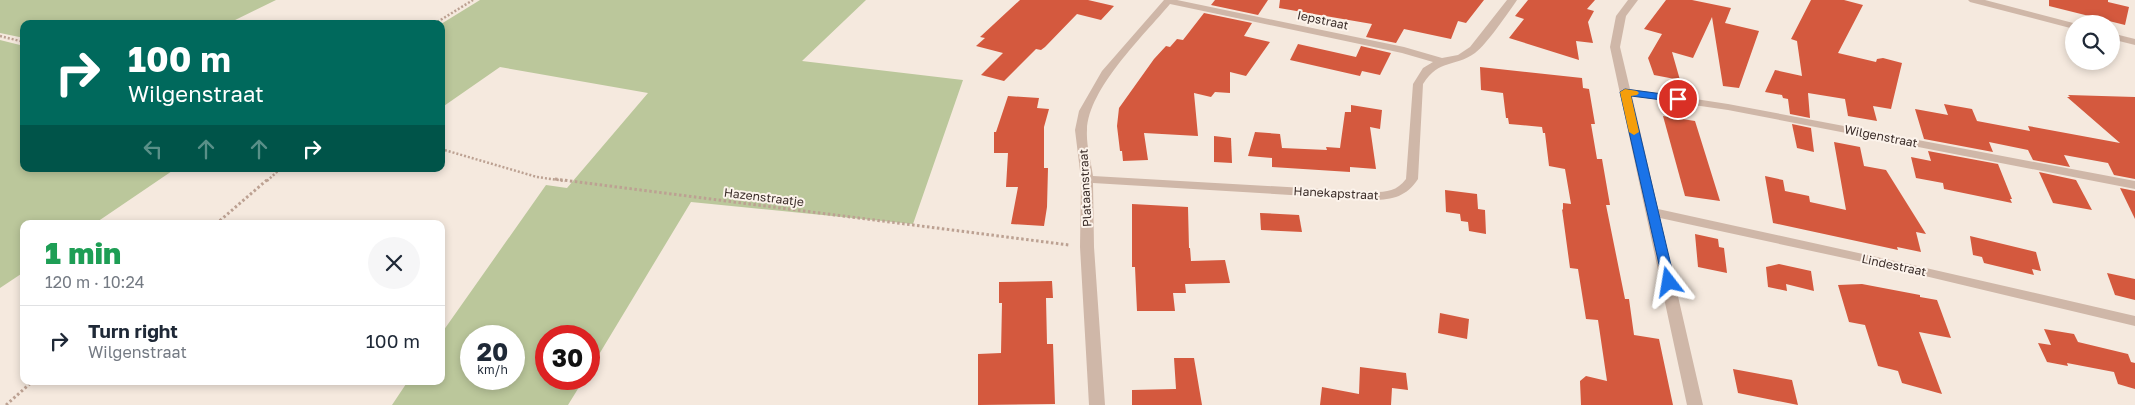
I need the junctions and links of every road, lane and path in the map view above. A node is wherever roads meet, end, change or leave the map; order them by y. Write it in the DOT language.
graph roads {
  1 [pos="473,0"];
  2 [pos="1168,0"];
  3 [pos="1512,0"];
  4 [pos="1633,0"];
  5 [pos="1973,0"];
  6 [pos="440,20"];
  7 [pos="2065,24"];
  8 [pos="0,36"];
  9 [pos="2120,38"];
  10 [pos="20,41"];
  11 [pos="2135,42"];
  12 [pos="1442,61"];
  13 [pos="1625,92"];
  14 [pos="445,150"];
  15 [pos="277,172"];
  16 [pos="1088,179"];
  17 [pos="2135,185"];
  18 [pos="1652,212"];
  19 [pos="221,220"];
  20 [pos="1088,247"];
  21 [pos="2135,321"];
  22 [pos="29,385"];
  23 [pos="6,405"];
  24 [pos="1097,405"];
  25 [pos="1695,405"];
  1 -- 6 [label="path"];
  2 -- 12 [label="street, Iepstraat"];
  2 -- 16 [label="street, Plataanstraat"];
  3 -- 12 [label="street, Hanekapstraat"];
  4 -- 13 [label="street"];
  5 -- 7 [label="street"];
  8 -- 10 [label="path"];
  9 -- 11 [label="street"];
  12 -- 16 [label="street, Hanekapstraat"];
  13 -- 17 [label="street, Wilgenstraat"];
  13 -- 18 [label="street"];
  14 -- 20 [label="path, Hazenstraatje"];
  15 -- 19 [label="path"];
  16 -- 20 [label="street, Plataanstraat"];
  18 -- 21 [label="street, Lindestraat"];
  18 -- 25 [label="street"];
  20 -- 24 [label="street, Plataanstraat"];
  22 -- 23 [label="path"];
}
